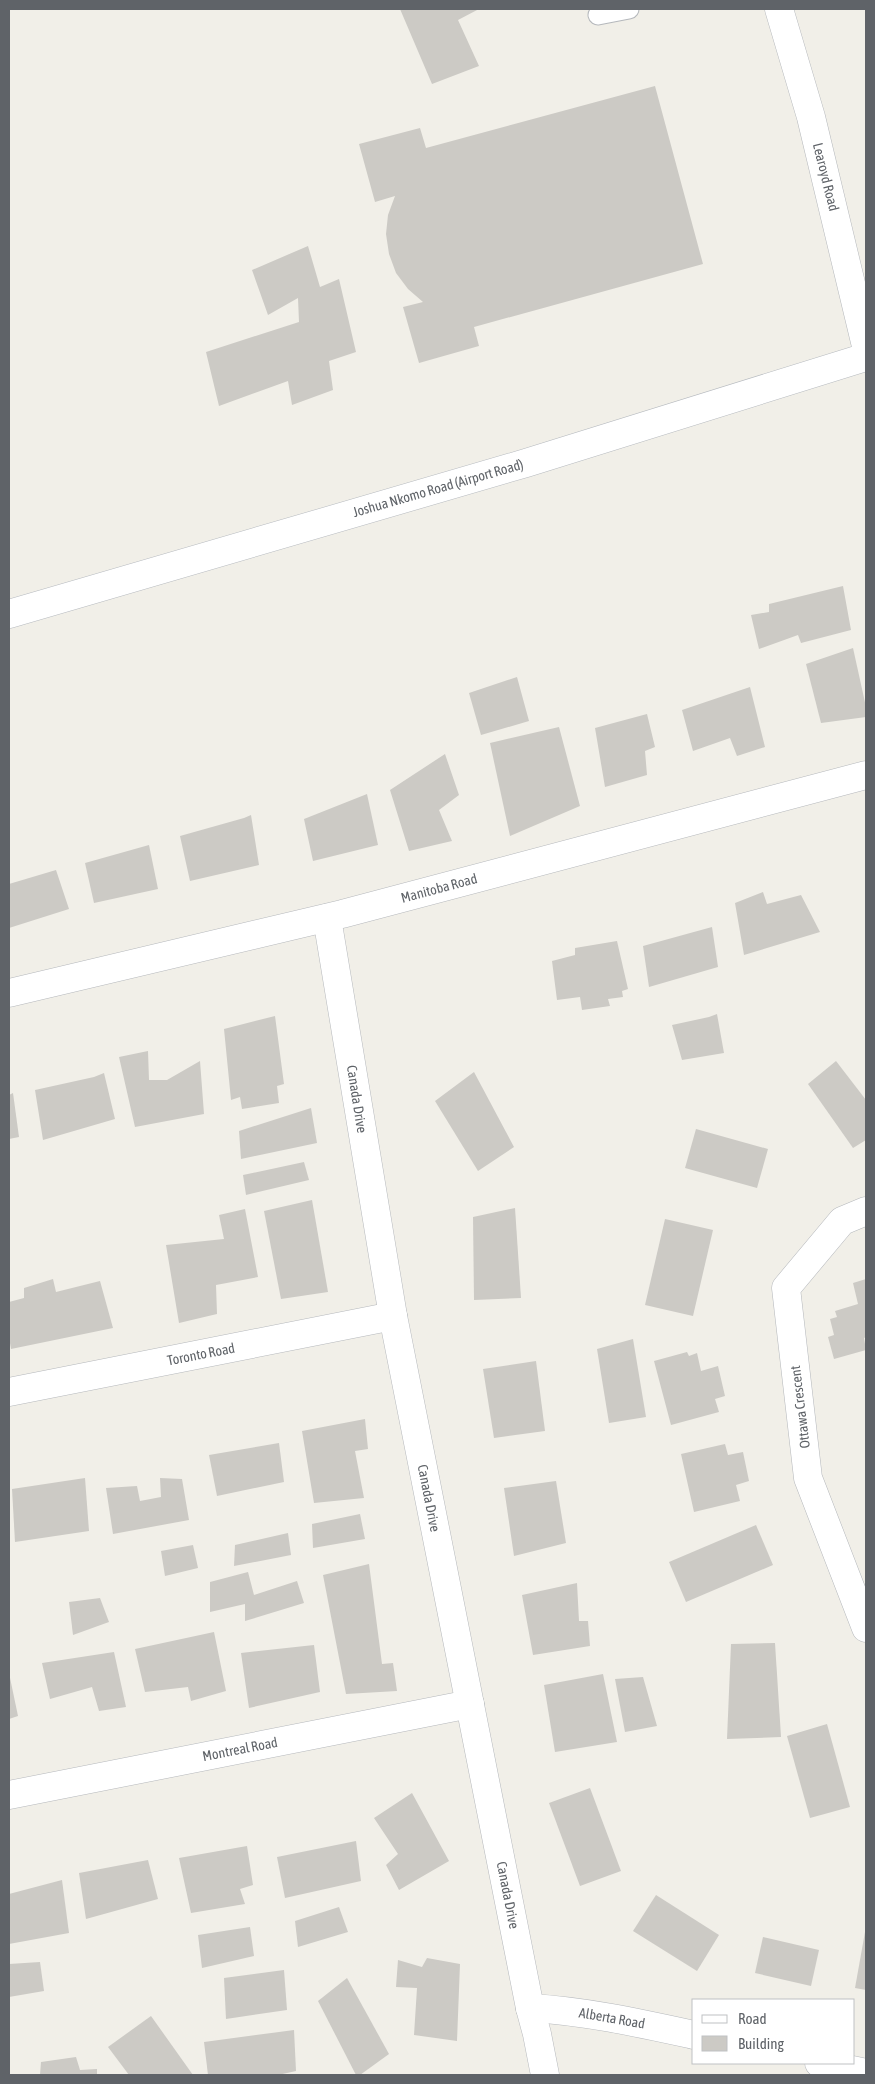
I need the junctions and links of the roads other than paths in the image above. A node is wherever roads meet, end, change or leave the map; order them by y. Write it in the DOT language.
graph roads {
  1 [pos="629,9"];
  2 [pos="779,9"];
  3 [pos="598,16"];
  4 [pos="866,346"];
  5 [pos="866,357"];
  6 [pos="9,598"];
  7 [pos="44,603"];
  8 [pos="9,614"];
  9 [pos="866,775"];
  10 [pos="327,918"];
  11 [pos="9,993"];
  12 [pos="866,1211"];
  13 [pos="393,1316"];
  14 [pos="9,1392"];
  15 [pos="866,1628"];
  16 [pos="470,1704"];
  17 [pos="9,1795"];
  18 [pos="530,2008"];
  19 [pos="692,2035"];
  20 [pos="824,2064"];
  21 [pos="866,2073"];
  22 [pos="545,2075"];
  1 -- 3 [label="lane"];
  2 -- 4 [label="street, Learoyd Road"];
  5 -- 7 [label="street, Joshua Nkomo Road (Airport Road)"];
  6 -- 7 [label="street"];
  7 -- 8 [label="street, Joshua Nkomo Road (Airport Road)"];
  9 -- 10 [label="street, Manitoba Road"];
  10 -- 11 [label="street, Manitoba Road"];
  10 -- 13 [label="street, Canada Drive"];
  12 -- 15 [label="street, Ottawa Crescent"];
  13 -- 14 [label="street, Toronto Road"];
  13 -- 16 [label="street, Canada Drive"];
  16 -- 17 [label="street, Montreal Road"];
  16 -- 18 [label="street, Canada Drive"];
  18 -- 19 [label="street, Alberta Road"];
  18 -- 22 [label="street, Canada Drive"];
  20 -- 21 [label="street"];
}
